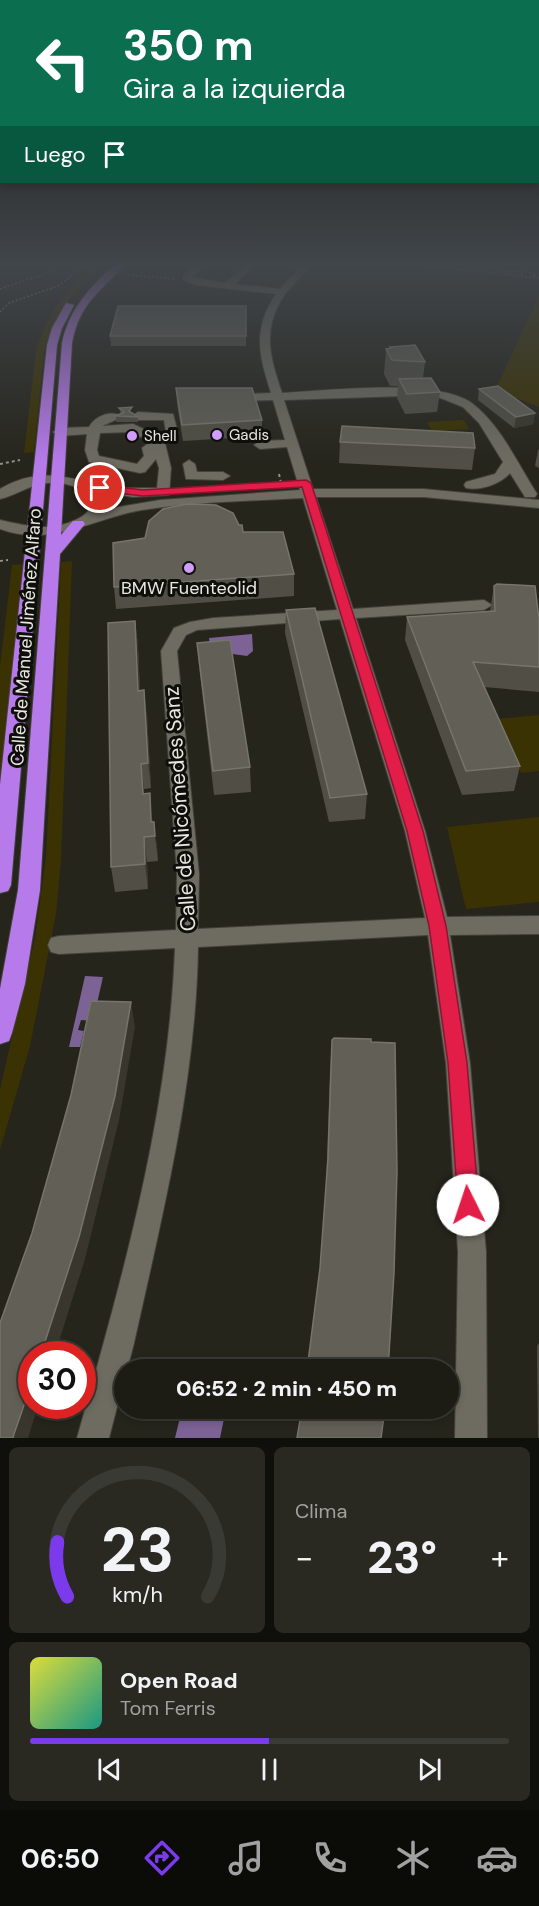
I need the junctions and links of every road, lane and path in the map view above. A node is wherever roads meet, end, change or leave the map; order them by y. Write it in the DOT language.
graph roads {
  1 [pos="57,329"];
  2 [pos="70,329"];
  3 [pos="265,329"];
  4 [pos="278,397"];
  5 [pos="224,399"];
  6 [pos="138,416"];
  7 [pos="116,417"];
  8 [pos="94,430"];
  9 [pos="59,432"];
  10 [pos="158,441"];
  11 [pos="293,443"];
  12 [pos="260,445"];
  13 [pos="20,460"];
  14 [pos="221,460"];
  15 [pos="509,463"];
  16 [pos="0,464"];
  17 [pos="189,464"];
  18 [pos="58,479"];
  19 [pos="39,480"];
  20 [pos="224,482"];
  21 [pos="471,485"];
  22 [pos="87,486"];
  23 [pos="307,488"];
  24 [pos="164,492"];
  25 [pos="0,495"];
  26 [pos="533,495"];
  27 [pos="82,521"];
  28 [pos="0,524"];
  29 [pos="54,531"];
  30 [pos="35,532"];
  31 [pos="52,554"];
  32 [pos="8,560"];
  33 [pos="0,561"];
  34 [pos="484,605"];
  35 [pos="346,613"];
  36 [pos="0,885"];
  37 [pos="539,925"];
  38 [pos="438,926"];
  39 [pos="188,937"];
  40 [pos="59,945"];
  41 [pos="0,1033"];
  42 [pos="93,1438"];
  43 [pos="471,1438"];
  1 -- 19 [label="highway, Calle de Manuel Jiménez Alfaro"];
  2 -- 9 [label="highway, Calle de Manuel Jiménez Alfaro"];
  3 -- 4 [label="street"];
  4 -- 5 [label="street"];
  4 -- 11 [label="street"];
  4 -- 15 [label="street"];
  6 -- 10 [label="street"];
  7 -- 8 [label="street"];
  8 -- 9 [label="street"];
  8 -- 10 [label="street"];
  8 -- 10 [label="street"];
  9 -- 18 [label="highway, Calle de Manuel Jiménez Alfaro"];
  10 -- 24 [label="street"];
  11 -- 12 [label="street"];
  11 -- 23 [label="street"];
  13 -- 16 [label="path"];
  14 -- 20 [label="street"];
  15 -- 21 [label="street"];
  15 -- 26 [label="street"];
  17 -- 20 [label="street"];
  18 -- 19 [label="street"];
  18 -- 22 [label="street"];
  18 -- 29 [label="highway, Calle de Manuel Jiménez Alfaro"];
  19 -- 25 [label="street"];
  19 -- 30 [label="highway, Calle de Manuel Jiménez Alfaro"];
  20 -- 23 [label="street"];
  20 -- 24 [label="street"];
  21 -- 23 [label="street"];
  21 -- 26 [label="street"];
  22 -- 24 [label="street"];
  22 -- 27 [label="street"];
  23 -- 26 [label="street"];
  23 -- 27 [label="street"];
  23 -- 35 [label="street"];
  27 -- 29 [label="street"];
  27 -- 31 [label="highway"];
  28 -- 30 [label="street"];
  29 -- 30 [label="street"];
  29 -- 31 [label="highway, Calle de Manuel Jiménez Alfaro"];
  30 -- 36 [label="highway, Calle de Manuel Jiménez Alfaro"];
  31 -- 41 [label="highway, Calle de Manuel Jiménez Alfaro"];
  32 -- 33 [label="path"];
  34 -- 35 [label="street"];
  35 -- 38 [label="street"];
  35 -- 39 [label="street, Calle de Nicómedes Sanz"];
  37 -- 38 [label="street"];
  38 -- 39 [label="street"];
  38 -- 43 [label="street"];
  39 -- 40 [label="street"];
  39 -- 42 [label="street, Calle de Nicómedes Sanz"];
}
